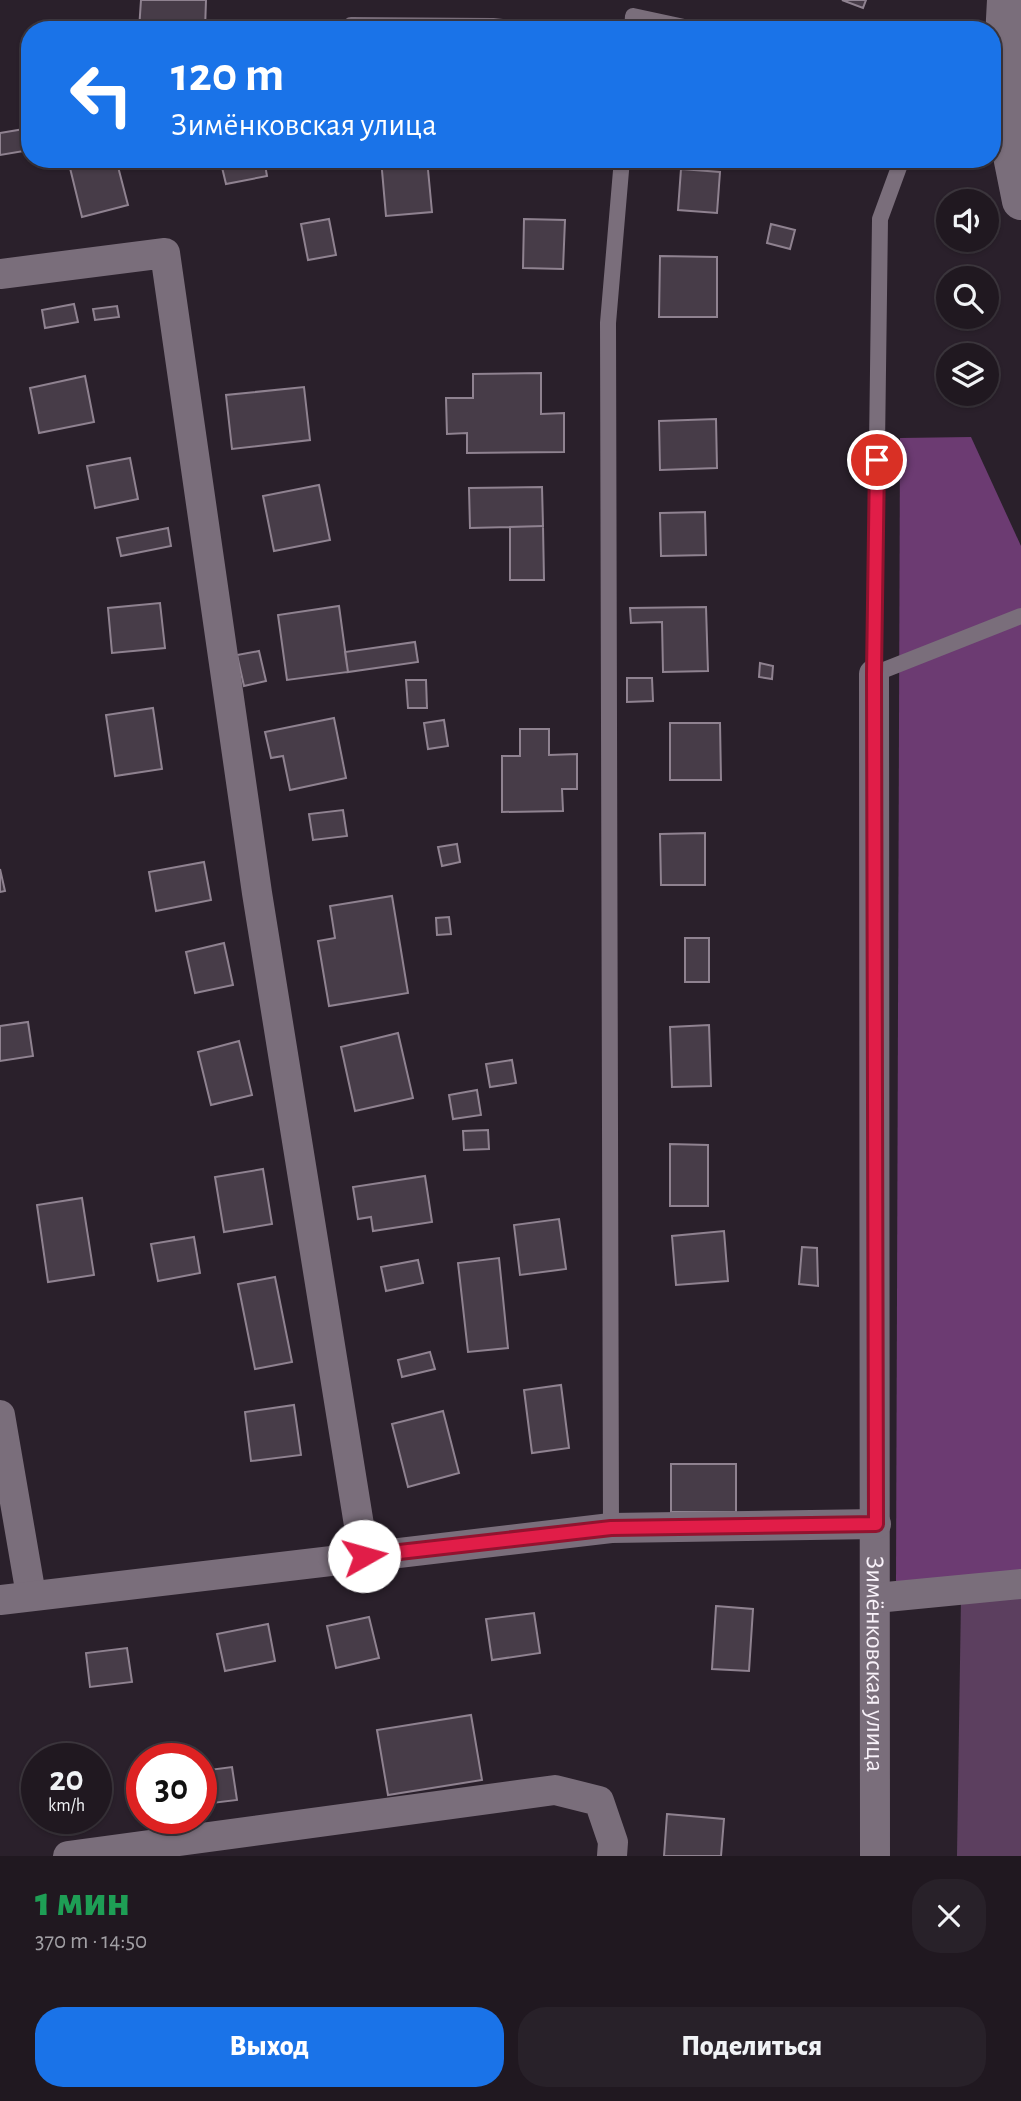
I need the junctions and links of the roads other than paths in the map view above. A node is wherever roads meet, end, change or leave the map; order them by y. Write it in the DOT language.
graph roads {
  1 [pos="1006,0"];
  2 [pos="633,21"];
  3 [pos="657,21"];
  4 [pos="1001,42"];
  5 [pos="1001,98"];
  6 [pos="620,168"];
  7 [pos="899,168"];
  8 [pos="1021,201"];
  9 [pos="0,274"];
  10 [pos="1021,616"];
  11 [pos="874,674"];
  12 [pos="0,1415"];
  13 [pos="876,1524"];
  14 [pos="611,1528"];
  15 [pos="364,1556"];
  16 [pos="1021,1584"];
  17 [pos="32,1595"];
  18 [pos="876,1598"];
  19 [pos="0,1600"];
  20 [pos="68,1856"];
  21 [pos="612,1856"];
  22 [pos="875,1856"];
  1 -- 4 [label="main road"];
  2 -- 3 [label="lane"];
  5 -- 8 [label="main road"];
  6 -- 14 [label="lane"];
  7 -- 11 [label="lane"];
  9 -- 15 [label="street"];
  10 -- 11 [label="lane"];
  11 -- 13 [label="street, Зимёнковская улица"];
  12 -- 17 [label="street"];
  13 -- 14 [label="street"];
  13 -- 18 [label="street, Зимёнковская улица"];
  14 -- 15 [label="street"];
  15 -- 17 [label="street"];
  16 -- 18 [label="street"];
  17 -- 19 [label="street"];
  18 -- 22 [label="street, Зимёнковская улица"];
  20 -- 21 [label="street"];
}
